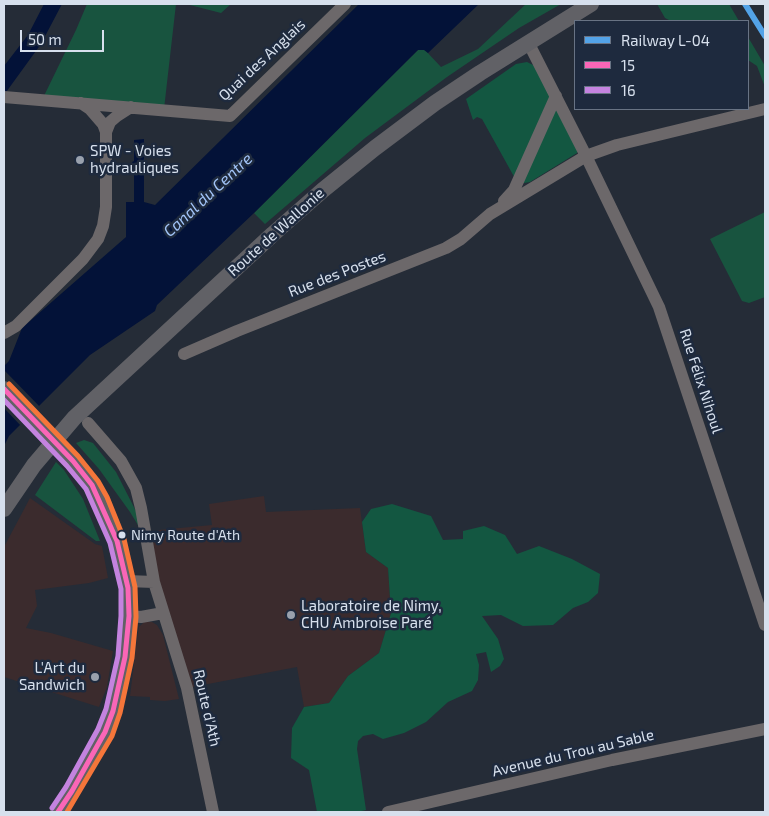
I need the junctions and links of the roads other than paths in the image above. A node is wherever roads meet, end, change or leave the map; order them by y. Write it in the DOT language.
graph roads {
  1 [pos="345,4"];
  2 [pos="591,4"];
  3 [pos="528,42"];
  4 [pos="556,96"];
  5 [pos="6,97"];
  6 [pos="81,103"];
  7 [pos="131,107"];
  8 [pos="765,108"];
  9 [pos="106,132"];
  10 [pos="586,156"];
  11 [pos="494,212"];
  12 [pos="4,333"];
  13 [pos="184,354"];
  14 [pos="4,389"];
  15 [pos="88,423"];
  16 [pos="4,510"];
  17 [pos="127,581"];
  18 [pos="154,582"];
  19 [pos="163,614"];
  20 [pos="129,616"];
  21 [pos="765,625"];
  22 [pos="765,729"];
  23 [pos="58,812"];
  24 [pos="213,812"];
  25 [pos="388,812"];
  1 -- 7 [label="street, Quai des Anglais"];
  2 -- 3 [label="main road, Route de Wallonie"];
  3 -- 4 [label="street"];
  3 -- 16 [label="main road, Route de Wallonie"];
  4 -- 10 [label="street"];
  4 -- 11 [label="street, Rue des Postes"];
  5 -- 6 [label="street, Quai des Anglais"];
  6 -- 7 [label="street, Quai des Anglais"];
  6 -- 9 [label="street"];
  7 -- 9 [label="street"];
  8 -- 10 [label="street, Rue des Postes"];
  9 -- 12 [label="street"];
  10 -- 11 [label="street, Rue des Postes"];
  10 -- 21 [label="street, Rue Félix Nihoul"];
  11 -- 13 [label="street, Rue des Postes"];
  14 -- 17 [label="main road, bridge"];
  15 -- 18 [label="street, Route d'Ath"];
  17 -- 18 [label="street"];
  17 -- 20 [label="main road"];
  18 -- 19 [label="street, Route d'Ath"];
  19 -- 20 [label="street"];
  19 -- 24 [label="street, Route d'Ath"];
  20 -- 23 [label="main road"];
  22 -- 25 [label="street, Avenue du Trou au Sable"];
}
